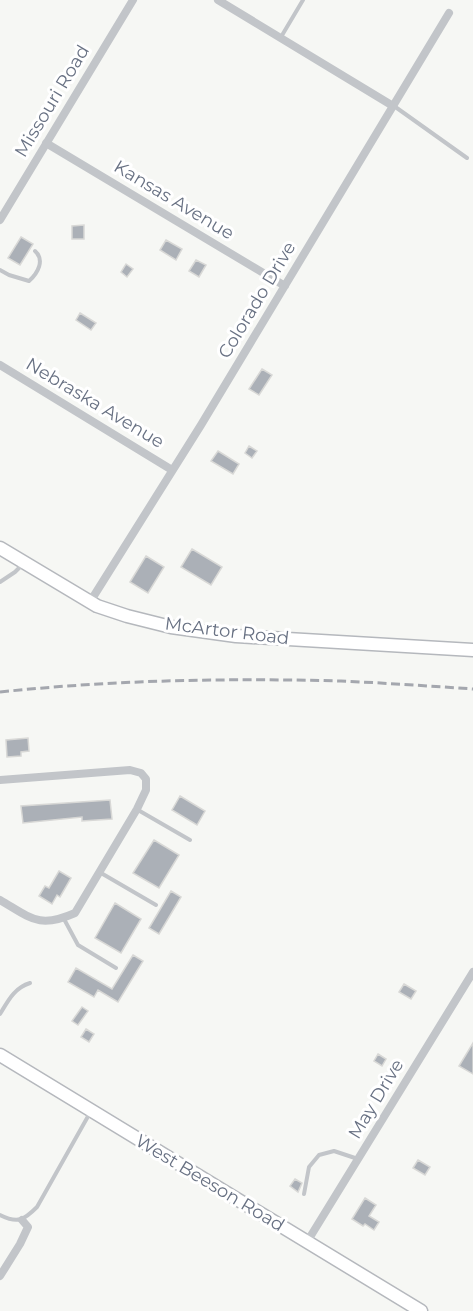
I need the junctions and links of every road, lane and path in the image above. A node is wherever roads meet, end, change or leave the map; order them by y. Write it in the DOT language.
graph roads {
  1 [pos="133,0"];
  2 [pos="218,0"];
  3 [pos="303,0"];
  4 [pos="449,13"];
  5 [pos="280,38"];
  6 [pos="393,106"];
  7 [pos="46,143"];
  8 [pos="467,158"];
  9 [pos="0,220"];
  10 [pos="35,251"];
  11 [pos="0,270"];
  12 [pos="285,286"];
  13 [pos="0,365"];
  14 [pos="172,470"];
  15 [pos="0,548"];
  16 [pos="24,562"];
  17 [pos="0,582"];
  18 [pos="90,602"];
  19 [pos="473,650"];
  20 [pos="0,780"];
  21 [pos="137,809"];
  22 [pos="190,840"];
  23 [pos="100,872"];
  24 [pos="0,900"];
  25 [pos="156,905"];
  26 [pos="64,918"];
  27 [pos="116,968"];
  28 [pos="473,972"];
  29 [pos="30,983"];
  30 [pos="0,1014"];
  31 [pos="0,1055"];
  32 [pos="91,1111"];
  33 [pos="359,1159"];
  34 [pos="304,1194"];
  35 [pos="0,1215"];
  36 [pos="22,1220"];
  37 [pos="307,1242"];
  38 [pos="0,1276"];
  39 [pos="421,1311"];
  1 -- 7 [label="street, Missouri Road"];
  2 -- 5 [label="street"];
  3 -- 5 [label="lane"];
  4 -- 6 [label="street, Colorado Drive"];
  5 -- 6 [label="street"];
  6 -- 8 [label="lane"];
  6 -- 12 [label="street, Colorado Drive"];
  7 -- 9 [label="street, Missouri Road"];
  7 -- 12 [label="street, Kansas Avenue"];
  10 -- 11 [label="lane"];
  12 -- 14 [label="street, Colorado Drive"];
  13 -- 14 [label="street, Nebraska Avenue"];
  14 -- 18 [label="street, Colorado Drive"];
  15 -- 16 [label="main road, McArtor Road"];
  16 -- 17 [label="lane"];
  16 -- 18 [label="main road, McArtor Road"];
  18 -- 19 [label="main road, McArtor Road"];
  20 -- 21 [label="street"];
  21 -- 22 [label="lane"];
  21 -- 23 [label="street"];
  23 -- 25 [label="lane"];
  23 -- 26 [label="street"];
  24 -- 26 [label="street"];
  26 -- 27 [label="lane"];
  28 -- 33 [label="street, May Drive"];
  29 -- 30 [label="lane"];
  31 -- 32 [label="main road, West Beeson Road"];
  32 -- 36 [label="lane"];
  32 -- 37 [label="main road, West Beeson Road"];
  33 -- 34 [label="lane"];
  33 -- 37 [label="street, May Drive"];
  35 -- 36 [label="lane"];
  36 -- 38 [label="street"];
  37 -- 39 [label="main road, West Beeson Road"];
}
